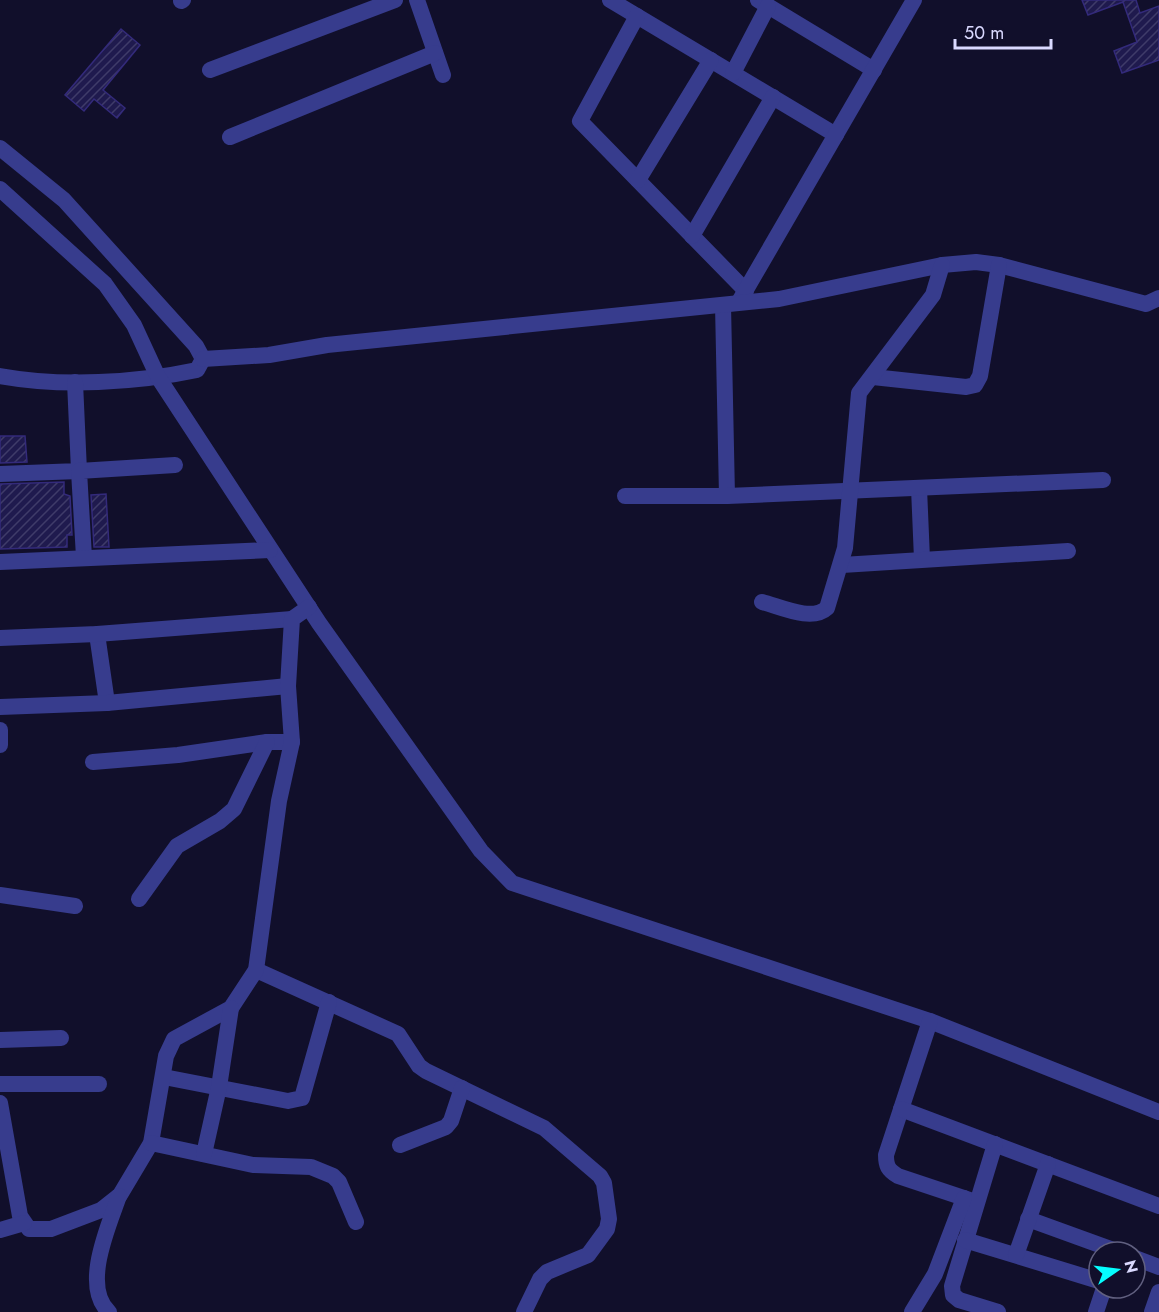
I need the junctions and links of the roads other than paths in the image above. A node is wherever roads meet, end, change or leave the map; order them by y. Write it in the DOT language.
graph roads {
  1 [pos="395,0"];
  2 [pos="417,0"];
  3 [pos="610,0"];
  4 [pos="907,2"];
  5 [pos="763,3"];
  6 [pos="637,16"];
  7 [pos="435,53"];
  8 [pos="711,60"];
  9 [pos="210,70"];
  10 [pos="874,70"];
  11 [pos="733,74"];
  12 [pos="443,75"];
  13 [pos="773,98"];
  14 [pos="836,135"];
  15 [pos="230,137"];
  16 [pos="0,148"];
  17 [pos="638,180"];
  18 [pos="3,196"];
  19 [pos="692,236"];
  20 [pos="999,265"];
  21 [pos="942,266"];
  22 [pos="1159,298"];
  23 [pos="736,300"];
  24 [pos="194,367"];
  25 [pos="0,376"];
  26 [pos="158,377"];
  27 [pos="873,377"];
  28 [pos="75,381"];
  29 [pos="175,465"];
  30 [pos="79,471"];
  31 [pos="0,474"];
  32 [pos="1103,480"];
  33 [pos="919,488"];
  34 [pos="851,490"];
  35 [pos="625,496"];
  36 [pos="727,496"];
  37 [pos="270,550"];
  38 [pos="1068,551"];
  39 [pos="84,557"];
  40 [pos="922,559"];
  41 [pos="0,562"];
  42 [pos="842,565"];
  43 [pos="762,602"];
  44 [pos="309,608"];
  45 [pos="292,619"];
  46 [pos="97,634"];
  47 [pos="0,638"];
  48 [pos="288,686"];
  49 [pos="107,703"];
  50 [pos="0,706"];
  51 [pos="0,730"];
  52 [pos="267,742"];
  53 [pos="292,742"];
  54 [pos="0,745"];
  55 [pos="93,762"];
  56 [pos="0,895"];
  57 [pos="139,899"];
  58 [pos="75,906"];
  59 [pos="256,970"];
  60 [pos="329,1002"];
  61 [pos="231,1008"];
  62 [pos="930,1021"];
  63 [pos="61,1038"];
  64 [pos="0,1040"];
  65 [pos="164,1077"];
  66 [pos="0,1084"];
  67 [pos="99,1084"];
  68 [pos="219,1087"];
  69 [pos="462,1088"];
  70 [pos="0,1103"];
  71 [pos="902,1109"];
  72 [pos="1159,1112"];
  73 [pos="151,1143"];
  74 [pos="996,1144"];
  75 [pos="400,1145"];
  76 [pos="204,1154"];
  77 [pos="5,1155"];
  78 [pos="1048,1164"];
  79 [pos="120,1195"];
  80 [pos="970,1200"];
  81 [pos="1159,1206"];
  82 [pos="1028,1219"];
  83 [pos="356,1222"];
  84 [pos="24,1223"];
  85 [pos="0,1230"];
  86 [pos="965,1240"];
  87 [pos="1087,1241"];
  88 [pos="1016,1255"];
  89 [pos="1087,1277"];
  90 [pos="1159,1292"];
  91 [pos="109,1312"];
  92 [pos="524,1312"];
  93 [pos="912,1312"];
  94 [pos="998,1312"];
  95 [pos="1152,1312"];
  1 -- 9 [label="street"];
  2 -- 7 [label="street"];
  3 -- 6 [label="street"];
  4 -- 10 [label="street"];
  5 -- 10 [label="street"];
  5 -- 11 [label="street"];
  6 -- 8 [label="street"];
  6 -- 17 [label="street"];
  7 -- 12 [label="street"];
  7 -- 15 [label="street"];
  8 -- 11 [label="street"];
  8 -- 17 [label="street"];
  10 -- 14 [label="street"];
  11 -- 13 [label="street"];
  13 -- 14 [label="street"];
  13 -- 19 [label="street"];
  14 -- 23 [label="street"];
  16 -- 24 [label="street"];
  17 -- 19 [label="street"];
  18 -- 26 [label="street"];
  19 -- 23 [label="street"];
  20 -- 21 [label="street"];
  20 -- 22 [label="street"];
  20 -- 27 [label="street"];
  21 -- 23 [label="street"];
  21 -- 27 [label="street"];
  23 -- 24 [label="street"];
  23 -- 36 [label="street"];
  24 -- 26 [label="street"];
  25 -- 28 [label="street"];
  26 -- 28 [label="street"];
  26 -- 37 [label="street"];
  27 -- 34 [label="street"];
  28 -- 30 [label="street"];
  29 -- 30 [label="street"];
  30 -- 31 [label="street"];
  30 -- 39 [label="street"];
  32 -- 33 [label="street"];
  33 -- 34 [label="street"];
  33 -- 40 [label="street"];
  34 -- 36 [label="street"];
  34 -- 42 [label="street"];
  35 -- 36 [label="street"];
  37 -- 39 [label="street"];
  37 -- 44 [label="street"];
  38 -- 40 [label="street"];
  39 -- 41 [label="street"];
  40 -- 42 [label="street"];
  42 -- 43 [label="street"];
  44 -- 45 [label="street"];
  44 -- 62 [label="street"];
  45 -- 46 [label="street"];
  45 -- 48 [label="street"];
  46 -- 47 [label="street"];
  46 -- 49 [label="street"];
  48 -- 49 [label="street"];
  48 -- 53 [label="street"];
  49 -- 50 [label="street"];
  51 -- 54 [label="street"];
  52 -- 53 [label="street"];
  52 -- 55 [label="street"];
  52 -- 57 [label="street"];
  53 -- 59 [label="street"];
  56 -- 58 [label="street"];
  59 -- 60 [label="street"];
  59 -- 61 [label="street"];
  60 -- 68 [label="street"];
  60 -- 69 [label="street"];
  61 -- 65 [label="street"];
  61 -- 68 [label="street"];
  62 -- 71 [label="street"];
  62 -- 72 [label="street"];
  63 -- 64 [label="street"];
  65 -- 68 [label="street"];
  65 -- 73 [label="street"];
  66 -- 67 [label="street"];
  68 -- 76 [label="street"];
  69 -- 75 [label="street"];
  69 -- 92 [label="street"];
  70 -- 77 [label="street"];
  71 -- 74 [label="street"];
  71 -- 80 [label="street"];
  73 -- 76 [label="street"];
  73 -- 79 [label="street"];
  74 -- 78 [label="street"];
  74 -- 80 [label="street"];
  76 -- 83 [label="street"];
  77 -- 84 [label="street"];
  78 -- 81 [label="street"];
  78 -- 82 [label="street"];
  79 -- 84 [label="street"];
  79 -- 91 [label="street"];
  80 -- 86 [label="street"];
  80 -- 93 [label="street"];
  82 -- 87 [label="street"];
  82 -- 88 [label="street"];
  84 -- 85 [label="street"];
  86 -- 88 [label="street"];
  86 -- 94 [label="street"];
  88 -- 89 [label="street"];
  90 -- 95 [label="street"];
}
